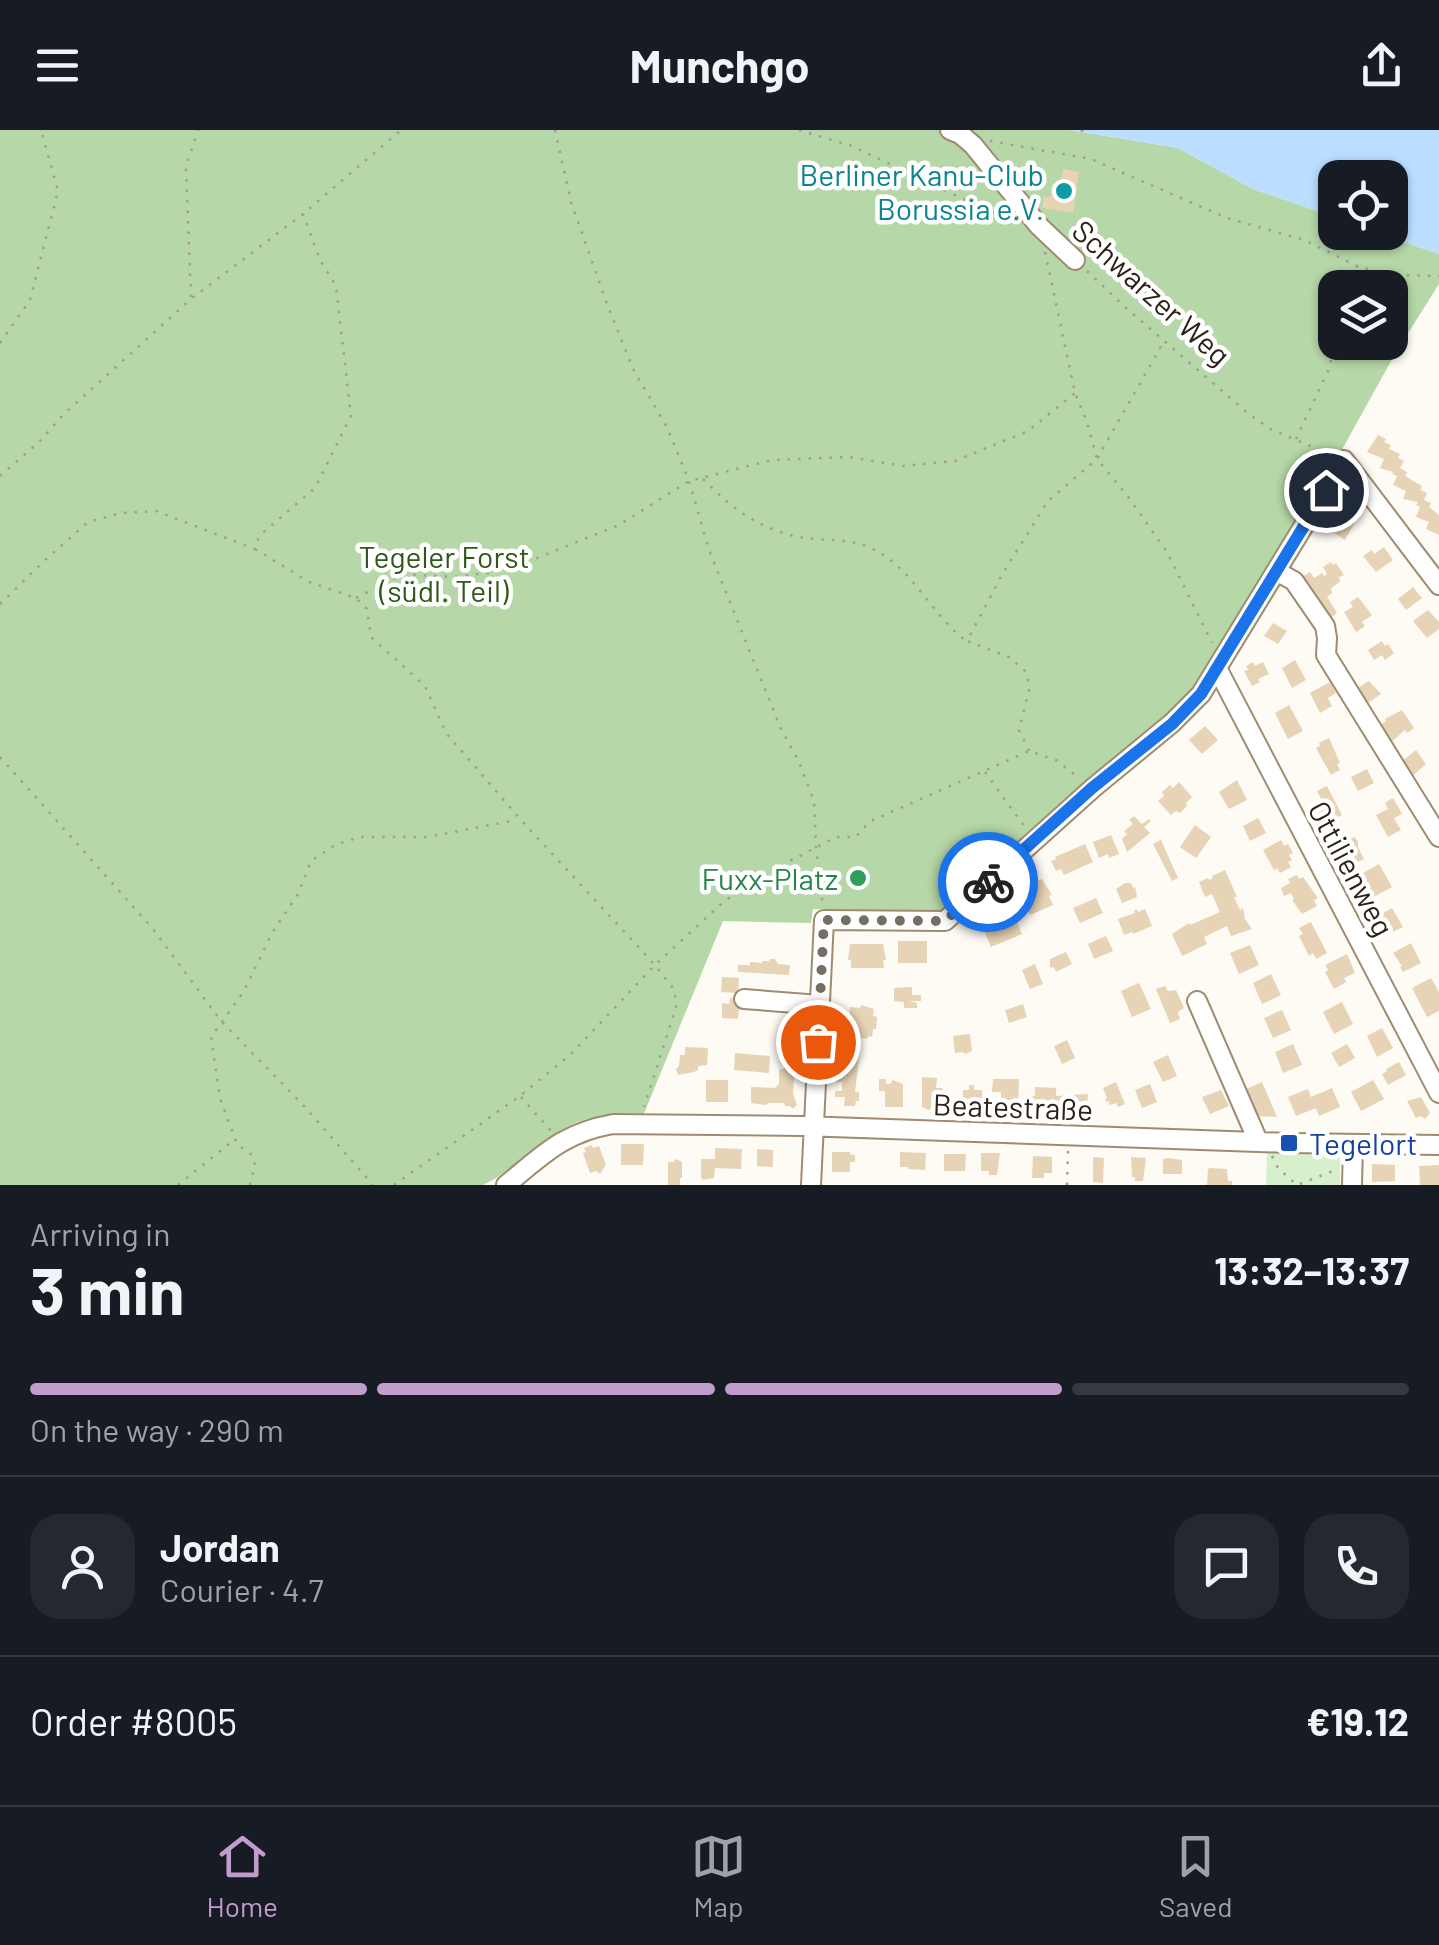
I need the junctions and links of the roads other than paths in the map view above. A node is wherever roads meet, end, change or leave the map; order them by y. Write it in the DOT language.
graph roads {
  1 [pos="950,130"];
  2 [pos="1075,260"];
  3 [pos="1276,570"];
  4 [pos="1439,584"];
  5 [pos="1217,668"];
  6 [pos="1439,837"];
  7 [pos="744,999"];
  8 [pos="1197,1002"];
  9 [pos="820,1005"];
  10 [pos="1439,1093"];
  11 [pos="814,1126"];
  12 [pos="1261,1142"];
  13 [pos="1353,1144"];
  14 [pos="1439,1145"];
  15 [pos="1352,1176"];
  16 [pos="506,1185"];
  17 [pos="811,1185"];
  1 -- 2 [label="street, Schwarzer Weg"];
  3 -- 4 [label="street"];
  3 -- 5 [label="street"];
  3 -- 6 [label="street"];
  5 -- 9 [label="street"];
  5 -- 10 [label="street, Ottilienweg"];
  7 -- 9 [label="street"];
  8 -- 12 [label="street"];
  9 -- 11 [label="street"];
  11 -- 12 [label="street, Beatestraße"];
  11 -- 16 [label="street, Beatestraße"];
  11 -- 17 [label="street"];
  12 -- 13 [label="street, Beatestraße"];
  13 -- 14 [label="street, Beatestraße"];
  13 -- 15 [label="street"];
}
